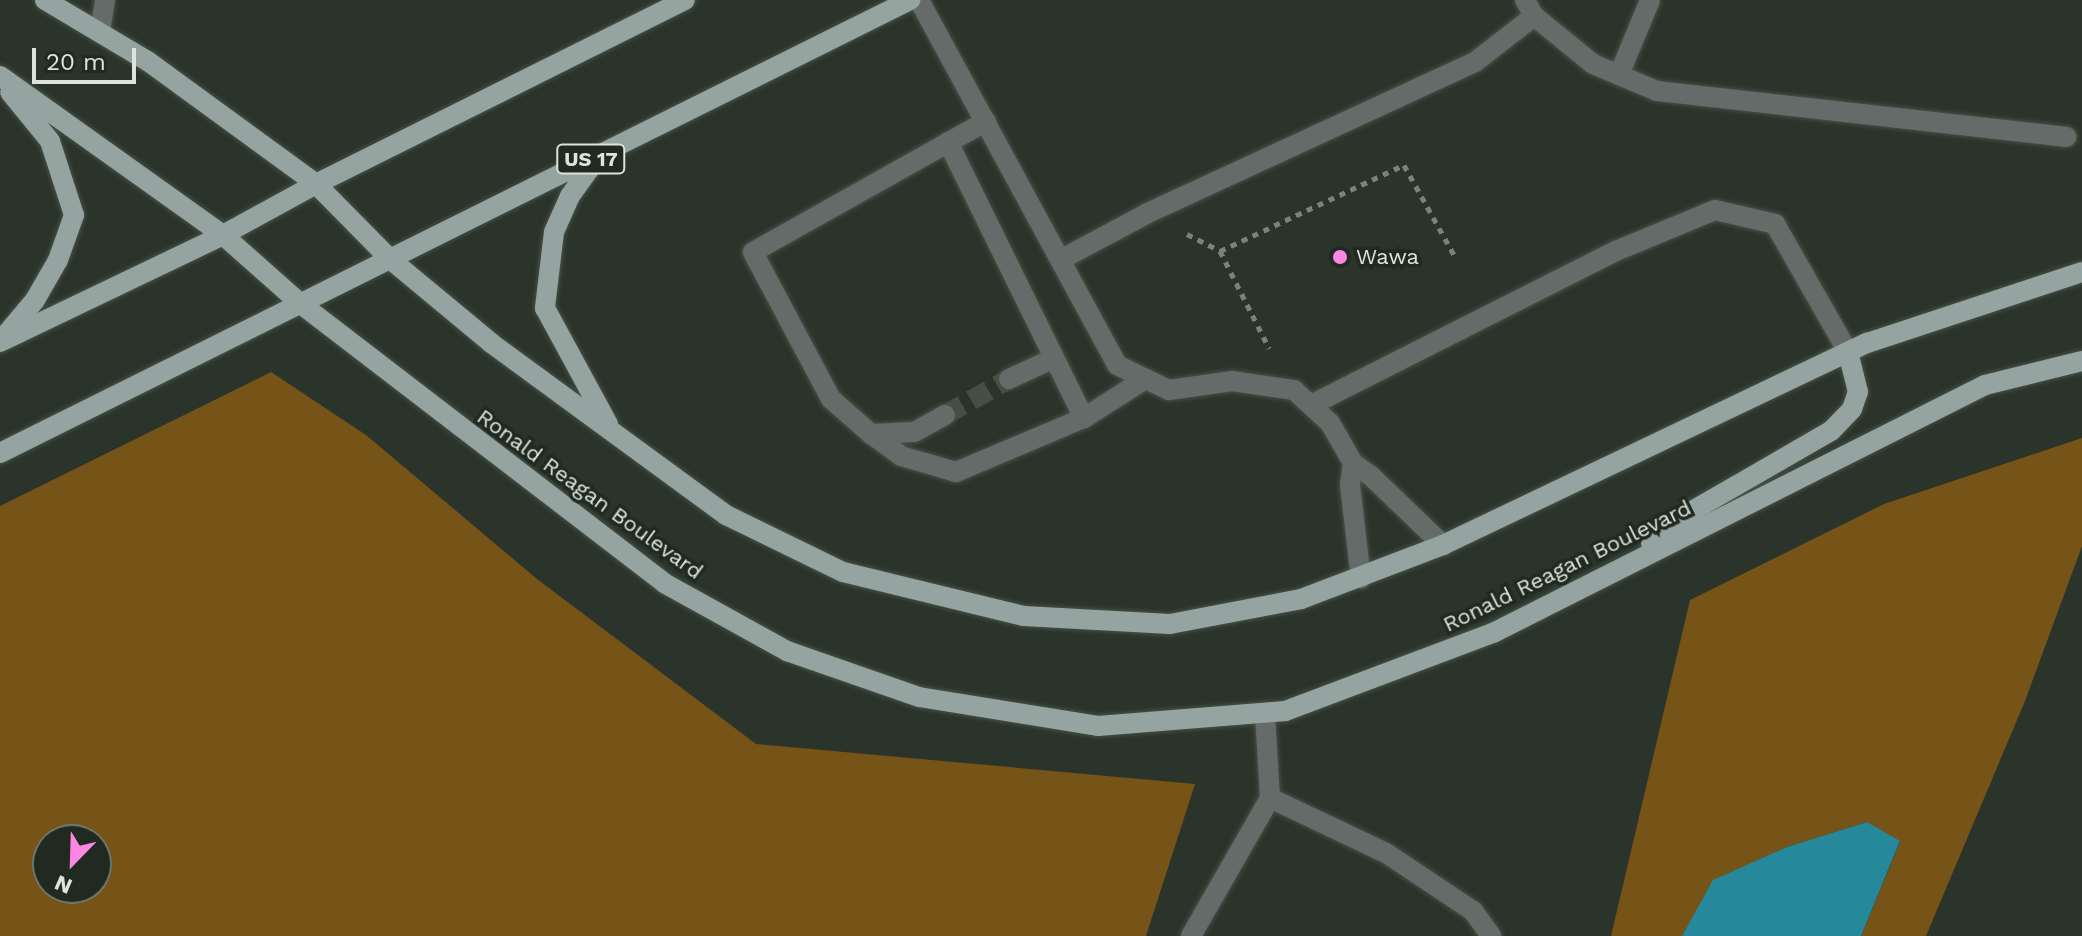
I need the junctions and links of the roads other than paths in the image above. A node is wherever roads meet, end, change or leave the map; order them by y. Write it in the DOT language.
graph roads {
  1 [pos="45,0"];
  2 [pos="105,0"];
  3 [pos="685,0"];
  4 [pos="910,0"];
  5 [pos="919,0"];
  6 [pos="1650,0"];
  7 [pos="1530,8"];
  8 [pos="100,32"];
  9 [pos="1619,75"];
  10 [pos="0,78"];
  11 [pos="986,121"];
  12 [pos="2066,137"];
  13 [pos="948,142"];
  14 [pos="600,154"];
  15 [pos="316,184"];
  16 [pos="223,235"];
  17 [pos="390,259"];
  18 [pos="1060,260"];
  19 [pos="2082,272"];
  20 [pos="301,304"];
  21 [pos="0,342"];
  22 [pos="1848,352"];
  23 [pos="1052,359"];
  24 [pos="2082,361"];
  25 [pos="1009,379"];
  26 [pos="1145,379"];
  27 [pos="1311,405"];
  28 [pos="945,415"];
  29 [pos="1084,418"];
  30 [pos="612,431"];
  31 [pos="871,434"];
  32 [pos="0,453"];
  33 [pos="1353,463"];
  34 [pos="1443,545"];
  35 [pos="1623,567"];
  36 [pos="1361,578"];
  37 [pos="1265,713"];
  38 [pos="1270,798"];
  39 [pos="1191,936"];
  40 [pos="1491,936"];
  1 -- 8 [label="main road"];
  2 -- 8 [label="street"];
  3 -- 15 [label="main road"];
  4 -- 14 [label="main road, US 17"];
  5 -- 11 [label="street"];
  6 -- 9 [label="street"];
  7 -- 9 [label="street"];
  7 -- 18 [label="street"];
  8 -- 15 [label="main road"];
  9 -- 12 [label="street"];
  10 -- 16 [label="main road, Ronald Reagan Boulevard"];
  10 -- 21 [label="main road"];
  11 -- 13 [label="street"];
  11 -- 18 [label="street"];
  13 -- 23 [label="street"];
  13 -- 31 [label="street"];
  14 -- 17 [label="main road, US 17"];
  14 -- 30 [label="main road"];
  15 -- 16 [label="main road"];
  15 -- 17 [label="main road"];
  16 -- 20 [label="main road, Ronald Reagan Boulevard"];
  16 -- 21 [label="main road"];
  17 -- 20 [label="main road, US 17"];
  17 -- 30 [label="main road"];
  18 -- 26 [label="street"];
  19 -- 22 [label="main road"];
  20 -- 32 [label="main road, US 17"];
  20 -- 37 [label="main road, Ronald Reagan Boulevard"];
  22 -- 27 [label="street"];
  22 -- 34 [label="main road"];
  22 -- 35 [label="main road"];
  23 -- 25 [label="street"];
  23 -- 29 [label="street"];
  24 -- 35 [label="main road, Ronald Reagan Boulevard"];
  26 -- 27 [label="street"];
  26 -- 29 [label="street"];
  27 -- 33 [label="street"];
  28 -- 31 [label="street"];
  29 -- 31 [label="street"];
  30 -- 36 [label="main road"];
  33 -- 34 [label="street"];
  33 -- 36 [label="street"];
  34 -- 36 [label="main road"];
  35 -- 37 [label="main road, Ronald Reagan Boulevard"];
  37 -- 38 [label="street"];
  38 -- 39 [label="street"];
  38 -- 40 [label="street"];
}
